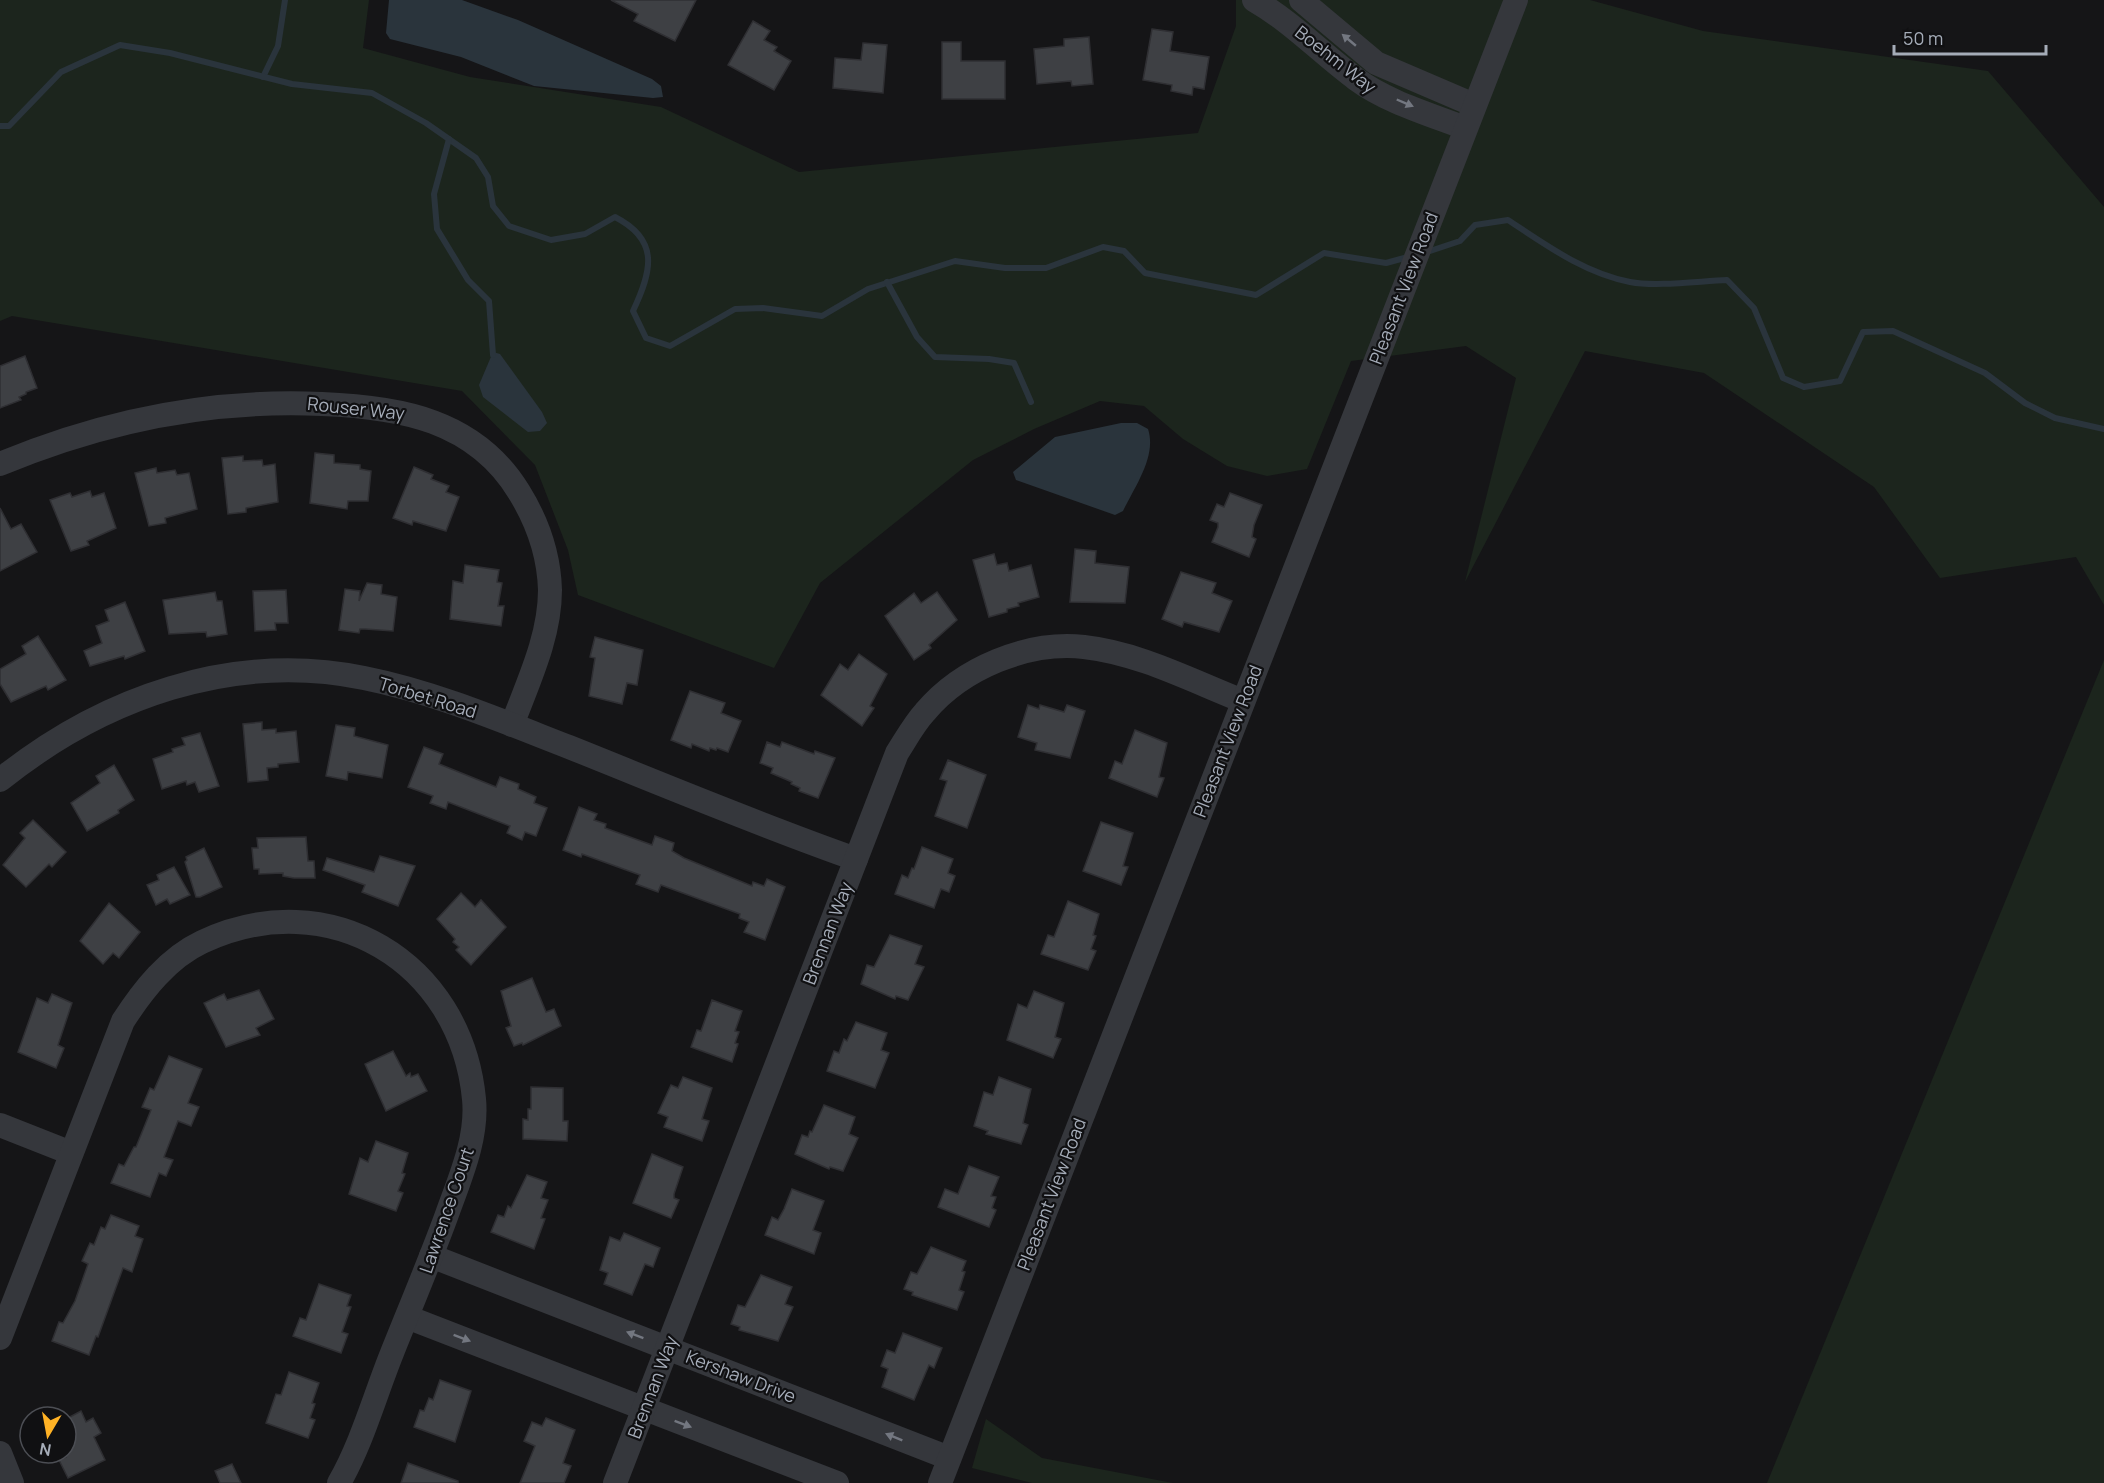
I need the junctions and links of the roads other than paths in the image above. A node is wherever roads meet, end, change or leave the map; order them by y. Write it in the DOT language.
graph roads {
  1 [pos="1254,0"];
  2 [pos="1301,0"];
  3 [pos="1515,0"];
  4 [pos="1280,6"];
  5 [pos="1474,105"];
  6 [pos="1465,128"];
  7 [pos="0,464"];
  8 [pos="1243,701"];
  9 [pos="512,724"];
  10 [pos="0,780"];
  11 [pos="856,859"];
  12 [pos="0,1125"];
  13 [pos="71,1153"];
  14 [pos="431,1256"];
  15 [pos="407,1317"];
  16 [pos="0,1338"];
  17 [pos="667,1347"];
  18 [pos="644,1408"];
  19 [pos="0,1453"];
  20 [pos="949,1458"];
  21 [pos="12,1483"];
  22 [pos="339,1483"];
  23 [pos="615,1483"];
  24 [pos="837,1483"];
  25 [pos="939,1483"];
  1 -- 4 [label="street, Boehm Way"];
  5 -- 2 [label="street, Boehm Way, one-way"];
  3 -- 5 [label="street, Pleasant View Road"];
  4 -- 6 [label="street, Boehm Way, one-way"];
  5 -- 6 [label="street, Pleasant View Road"];
  6 -- 8 [label="street, Pleasant View Road"];
  7 -- 9 [label="street, Rouser Way"];
  8 -- 11 [label="street, Brennan Way"];
  8 -- 20 [label="street, Pleasant View Road"];
  9 -- 10 [label="street, Torbet Road"];
  9 -- 11 [label="street, Torbet Road"];
  11 -- 17 [label="street, Brennan Way"];
  12 -- 13 [label="street"];
  13 -- 14 [label="street, Lawrence Court"];
  13 -- 16 [label="street, Lawrence Court"];
  14 -- 15 [label="street, Lawrence Court"];
  17 -- 14 [label="street, Kershaw Drive, one-way"];
  15 -- 18 [label="street, one-way"];
  15 -- 22 [label="street, Lawrence Court"];
  17 -- 18 [label="street, Brennan Way"];
  20 -- 17 [label="street, Kershaw Drive, one-way"];
  18 -- 23 [label="street, Brennan Way"];
  18 -- 24 [label="street, one-way"];
  19 -- 21 [label="street"];
  20 -- 25 [label="street, Pleasant View Road"];
}
